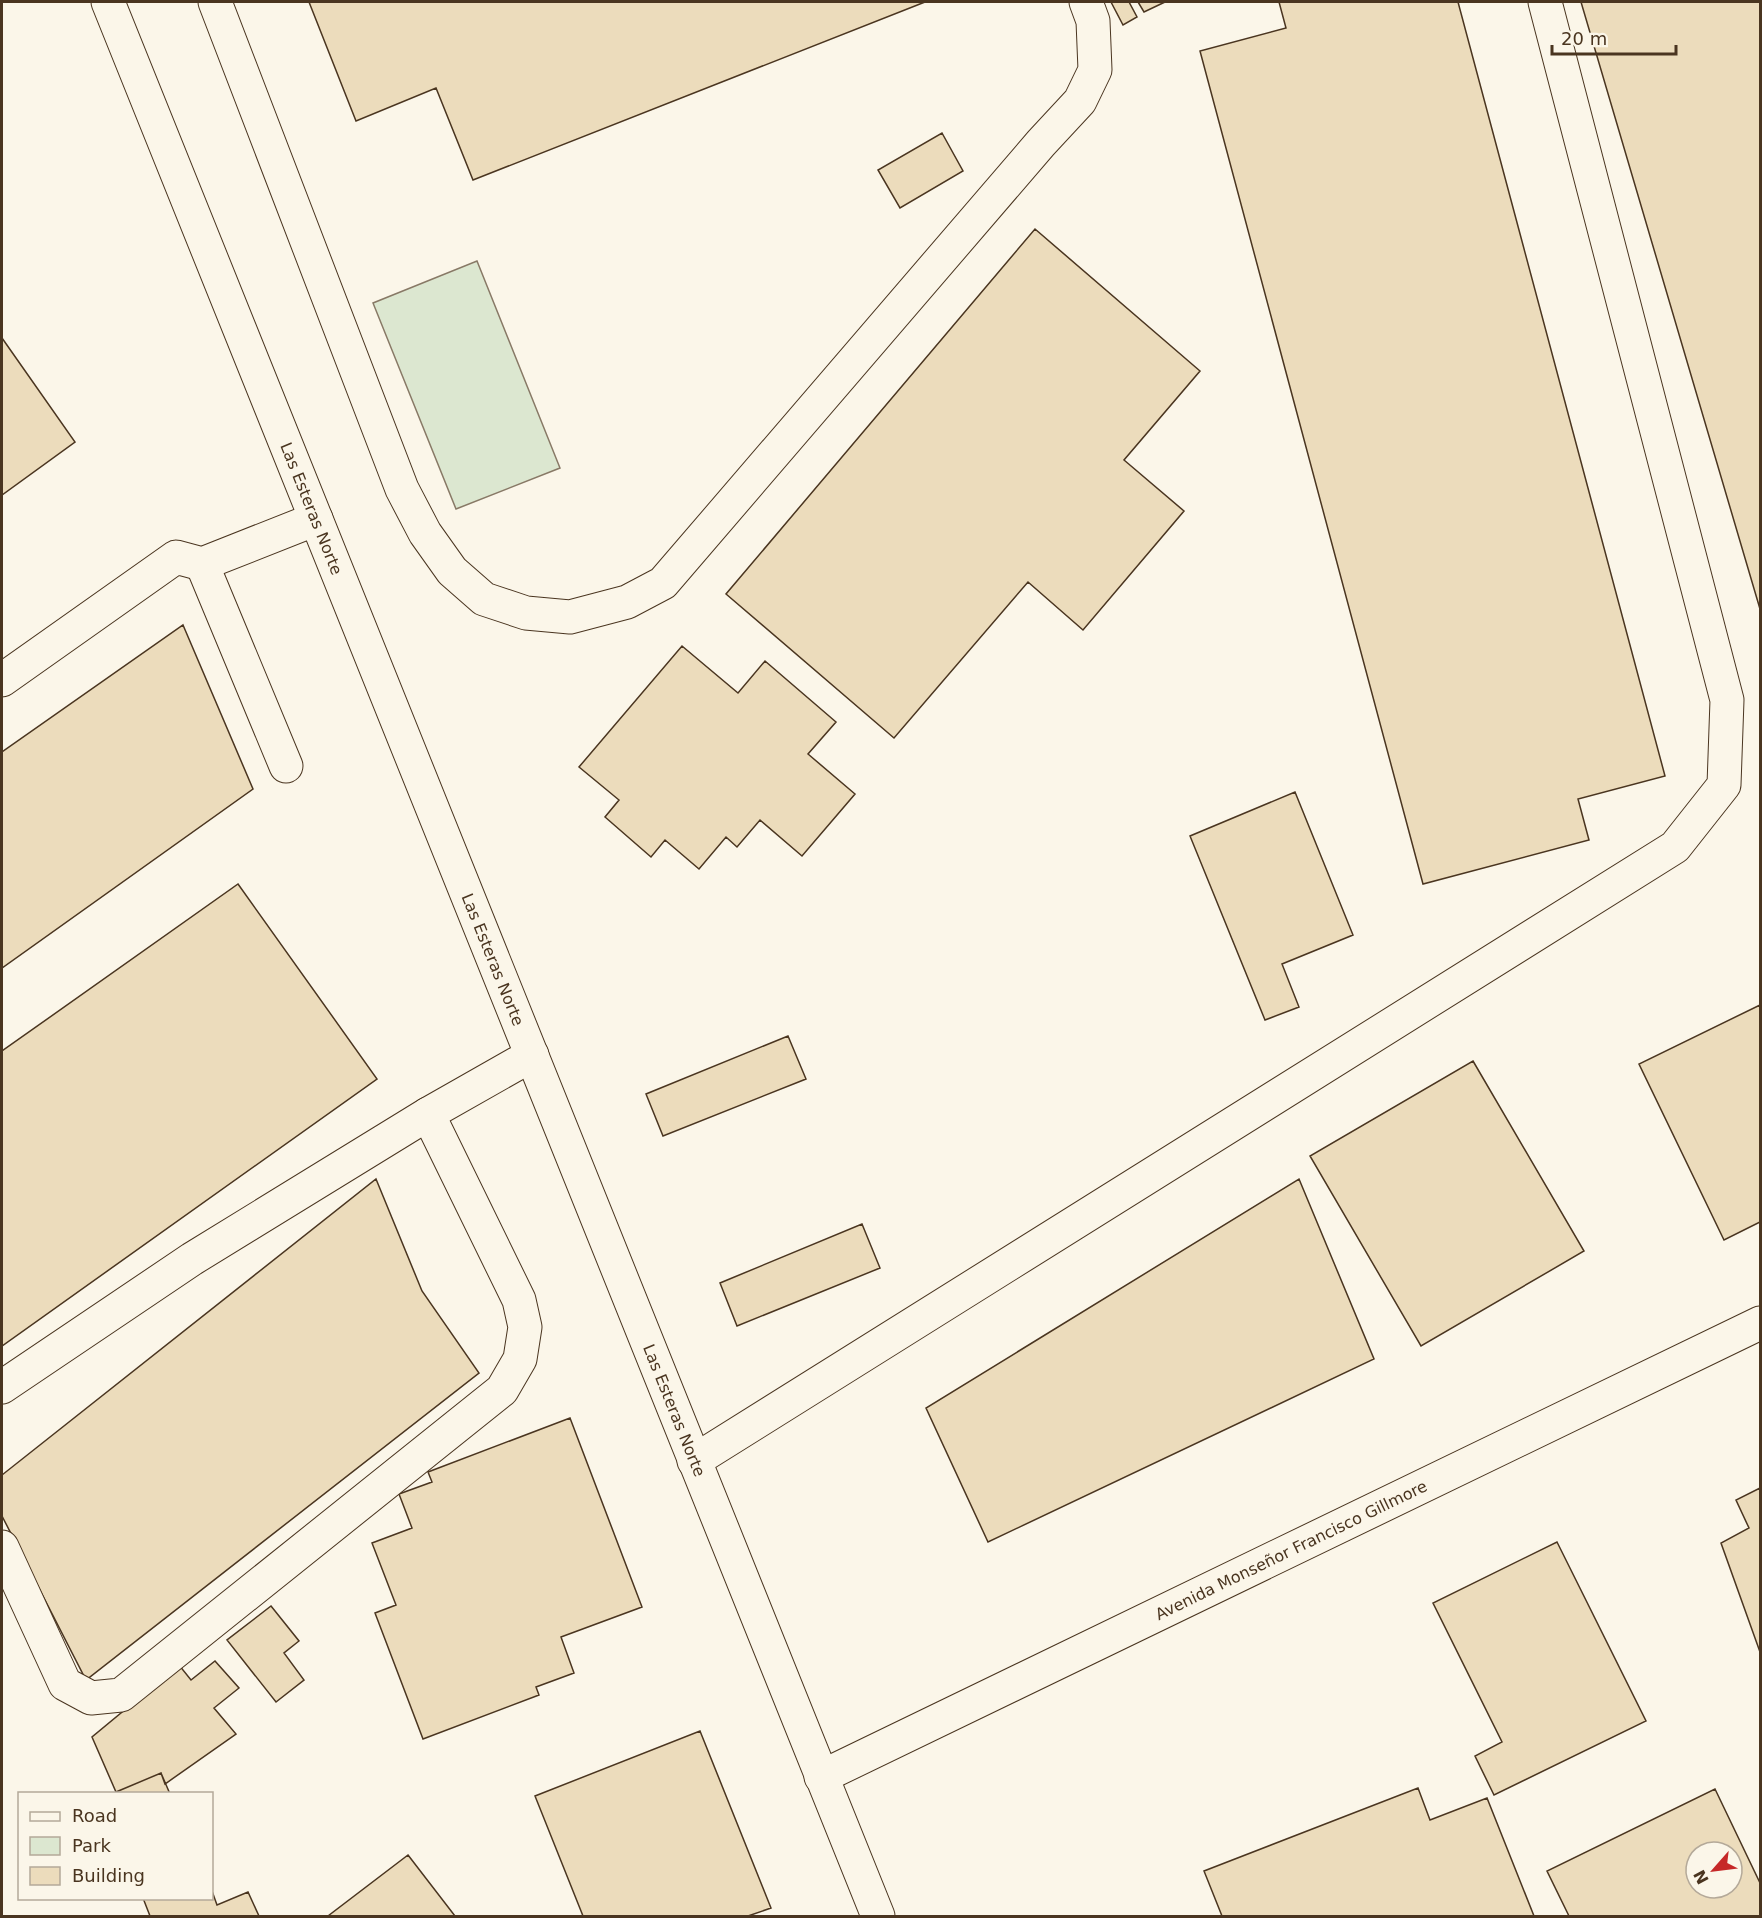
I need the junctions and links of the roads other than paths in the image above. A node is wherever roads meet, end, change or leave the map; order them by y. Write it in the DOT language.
graph roads {
  1 [pos="108,2"];
  2 [pos="215,2"];
  3 [pos="1086,2"];
  4 [pos="1545,2"];
  5 [pos="316,519"];
  6 [pos="202,564"];
  7 [pos="2,680"];
  8 [pos="286,766"];
  9 [pos="532,1055"];
  10 [pos="428,1114"];
  11 [pos="1761,1323"];
  12 [pos="2,1387"];
  13 [pos="694,1461"];
  14 [pos="2,1547"];
  15 [pos="821,1777"];
  16 [pos="878,1917"];
  1 -- 5 [label="street, Las Esteras Norte"];
  2 -- 3 [label="street"];
  4 -- 13 [label="street"];
  5 -- 6 [label="street"];
  5 -- 9 [label="street, Las Esteras Norte"];
  6 -- 7 [label="street"];
  6 -- 8 [label="street"];
  9 -- 10 [label="street"];
  9 -- 13 [label="street, Las Esteras Norte"];
  10 -- 12 [label="street"];
  10 -- 14 [label="street"];
  11 -- 15 [label="street, Avenida Monseñor Francisco Gillmore"];
  13 -- 15 [label="street, Las Esteras Norte"];
  15 -- 16 [label="street, Las Esteras Norte"];
}
